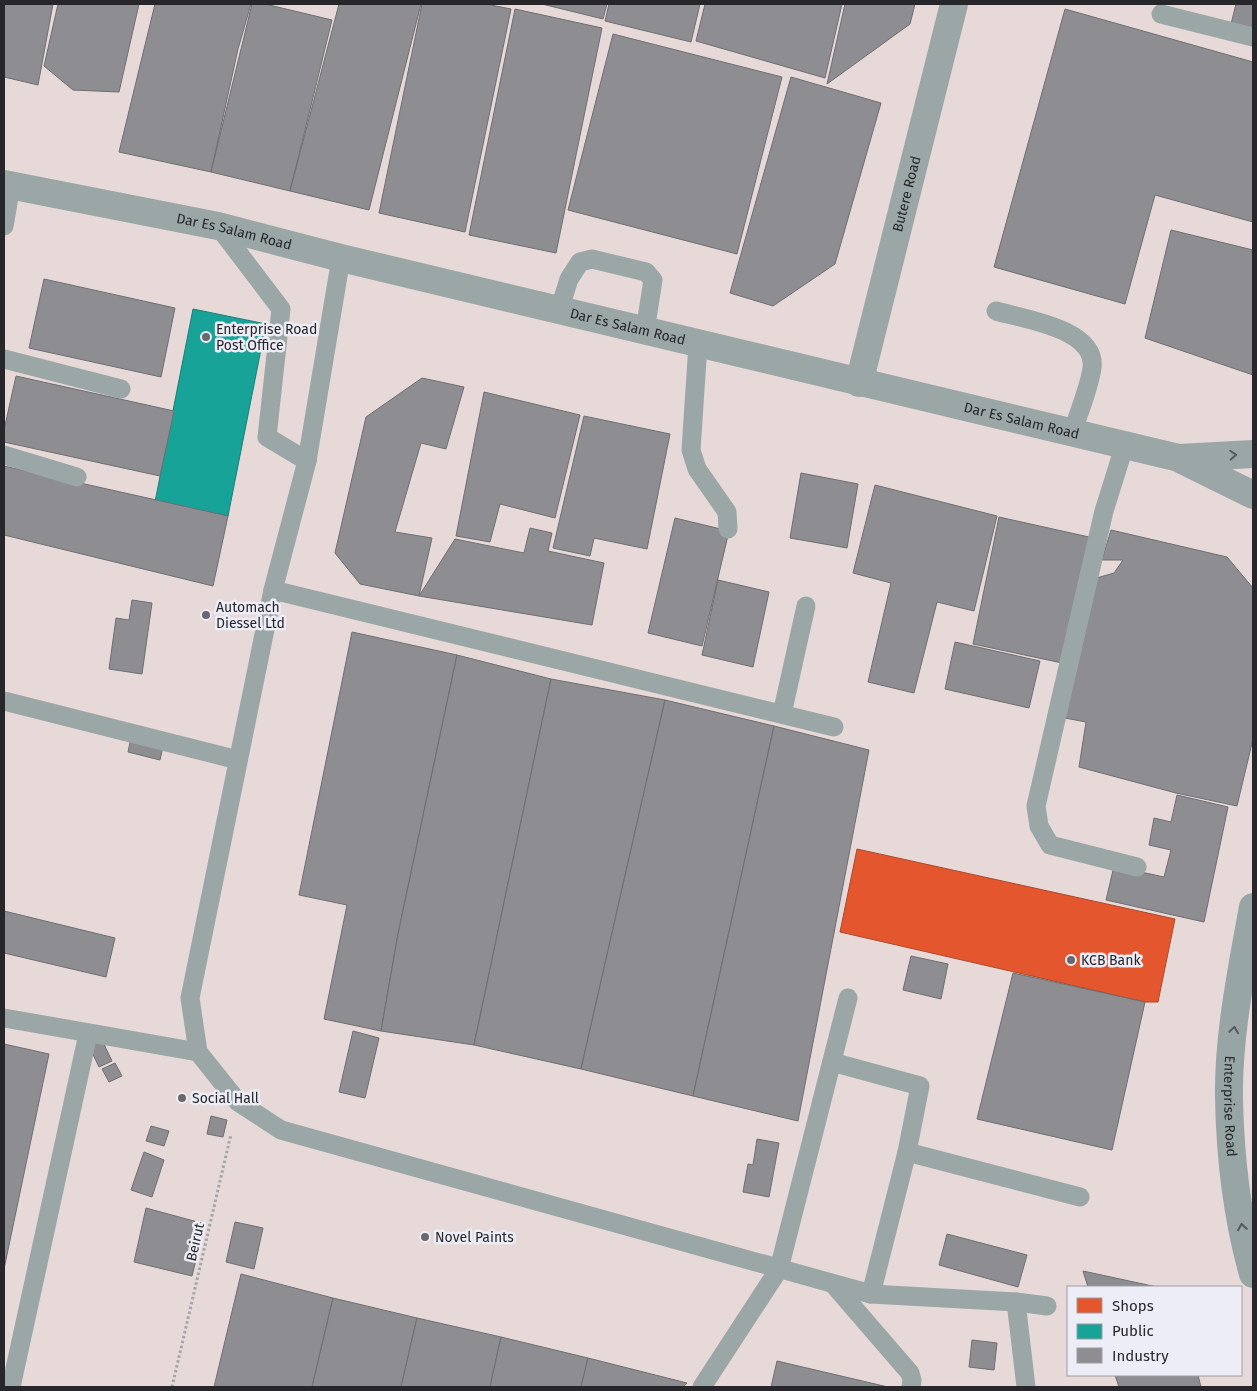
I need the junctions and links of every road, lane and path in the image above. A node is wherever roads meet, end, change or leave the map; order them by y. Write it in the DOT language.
graph roads {
  1 [pos="954,4"];
  2 [pos="1161,14"];
  3 [pos="1253,37"];
  4 [pos="7,185"];
  5 [pos="4,226"];
  6 [pos="218,226"];
  7 [pos="341,258"];
  8 [pos="559,311"];
  9 [pos="996,311"];
  10 [pos="645,331"];
  11 [pos="698,344"];
  12 [pos="4,359"];
  13 [pos="859,383"];
  14 [pos="121,389"];
  15 [pos="1072,431"];
  16 [pos="1125,444"];
  17 [pos="1253,454"];
  18 [pos="4,455"];
  19 [pos="1178,458"];
  20 [pos="307,461"];
  21 [pos="77,477"];
  22 [pos="1253,496"];
  23 [pos="728,529"];
  24 [pos="273,590"];
  25 [pos="806,606"];
  26 [pos="4,701"];
  27 [pos="782,714"];
  28 [pos="834,727"];
  29 [pos="238,760"];
  30 [pos="1137,867"];
  31 [pos="1253,908"];
  32 [pos="848,998"];
  33 [pos="4,1018"];
  34 [pos="88,1034"];
  35 [pos="198,1052"];
  36 [pos="832,1062"];
  37 [pos="238,1102"];
  38 [pos="906,1152"];
  39 [pos="1080,1197"];
  40 [pos="779,1270"];
  41 [pos="1253,1274"];
  42 [pos="834,1285"];
  43 [pos="871,1294"];
  44 [pos="1016,1302"];
  45 [pos="1047,1306"];
  46 [pos="11,1387"];
  47 [pos="172,1387"];
  48 [pos="702,1387"];
  49 [pos="911,1387"];
  50 [pos="1026,1387"];
  1 -- 13 [label="street, Butere Road"];
  2 -- 3 [label="lane"];
  4 -- 5 [label="lane"];
  4 -- 6 [label="street, Dar Es Salam Road"];
  6 -- 7 [label="street, Dar Es Salam Road"];
  6 -- 20 [label="lane"];
  7 -- 8 [label="street, Dar Es Salam Road"];
  7 -- 20 [label="lane"];
  8 -- 10 [label="street, Dar Es Salam Road"];
  8 -- 10 [label="lane"];
  9 -- 15 [label="lane"];
  10 -- 11 [label="street, Dar Es Salam Road"];
  11 -- 13 [label="street, Dar Es Salam Road"];
  11 -- 23 [label="lane"];
  12 -- 14 [label="lane"];
  13 -- 15 [label="street, Dar Es Salam Road"];
  15 -- 16 [label="street, Dar Es Salam Road"];
  16 -- 19 [label="street, Dar Es Salam Road"];
  16 -- 30 [label="lane"];
  19 -- 17 [label="street, Dar Es Salam Road, one-way"];
  18 -- 21 [label="lane"];
  19 -- 22 [label="street"];
  20 -- 24 [label="lane"];
  24 -- 27 [label="lane"];
  24 -- 29 [label="lane"];
  25 -- 27 [label="lane"];
  26 -- 29 [label="lane"];
  27 -- 28 [label="lane"];
  29 -- 35 [label="lane"];
  41 -- 31 [label="main road, Enterprise Road, one-way"];
  32 -- 36 [label="lane"];
  33 -- 34 [label="lane"];
  34 -- 35 [label="lane"];
  34 -- 46 [label="lane"];
  35 -- 37 [label="lane"];
  36 -- 38 [label="lane"];
  36 -- 40 [label="lane"];
  37 -- 40 [label="lane"];
  37 -- 47 [label="path, Beirut"];
  38 -- 39 [label="lane"];
  38 -- 43 [label="lane"];
  40 -- 42 [label="lane"];
  40 -- 48 [label="lane"];
  42 -- 43 [label="lane"];
  42 -- 49 [label="lane"];
  43 -- 44 [label="lane"];
  44 -- 45 [label="lane"];
  44 -- 50 [label="lane"];
}
